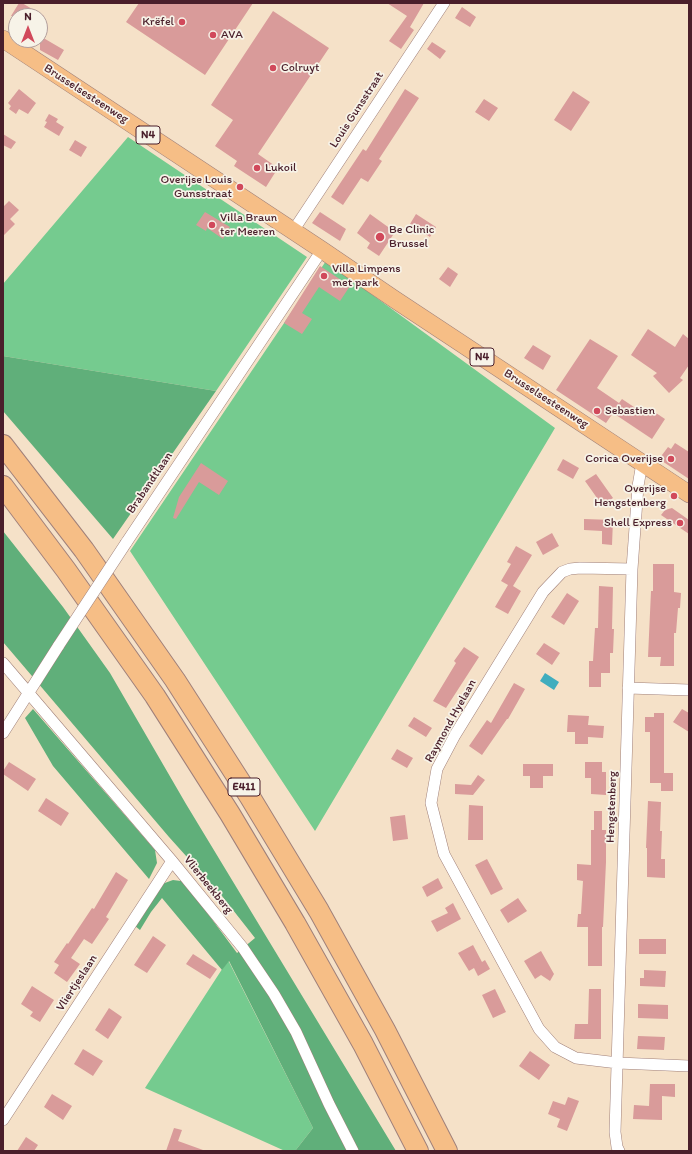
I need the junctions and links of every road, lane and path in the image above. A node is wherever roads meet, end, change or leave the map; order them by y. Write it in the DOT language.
graph roads {
  1 [pos="444,3"];
  2 [pos="3,39"];
  3 [pos="293,231"];
  4 [pos="322,250"];
  5 [pos="3,446"];
  6 [pos="642,463"];
  7 [pos="3,486"];
  8 [pos="689,494"];
  9 [pos="632,569"];
  10 [pos="3,663"];
  11 [pos="628,688"];
  12 [pos="689,690"];
  13 [pos="28,694"];
  14 [pos="3,733"];
  15 [pos="172,862"];
  16 [pos="618,1063"];
  17 [pos="689,1066"];
  18 [pos="3,1120"];
  19 [pos="353,1151"];
  20 [pos="418,1151"];
  21 [pos="447,1151"];
  22 [pos="618,1151"];
  1 -- 3 [label="street, Louis Gunsstraat"];
  2 -- 3 [label="main road, Brusselsesteenweg / N4"];
  3 -- 4 [label="main road, Brusselsesteenweg / N4"];
  4 -- 6 [label="main road, Brusselsesteenweg / N4"];
  4 -- 13 [label="street, Brabandtlaan, bridge"];
  5 -- 21 [label="highway, E411"];
  6 -- 8 [label="main road, Brusselsesteenweg / N4"];
  6 -- 9 [label="street, Hengstenberg"];
  7 -- 20 [label="highway, E411"];
  9 -- 11 [label="street, Hengstenberg"];
  9 -- 16 [label="street, Raymond Hyelaan"];
  10 -- 13 [label="street, Vlierbeekberg"];
  11 -- 12 [label="street"];
  11 -- 16 [label="street, Hengstenberg"];
  13 -- 14 [label="street, Brabandtlaan"];
  13 -- 15 [label="street, Vlierbeekberg"];
  15 -- 18 [label="street, Vliertjeslaan"];
  15 -- 19 [label="street, Vlierbeekberg"];
  16 -- 17 [label="street, Raymond Hyelaan"];
  16 -- 22 [label="street, Hengstenberg"];
}
